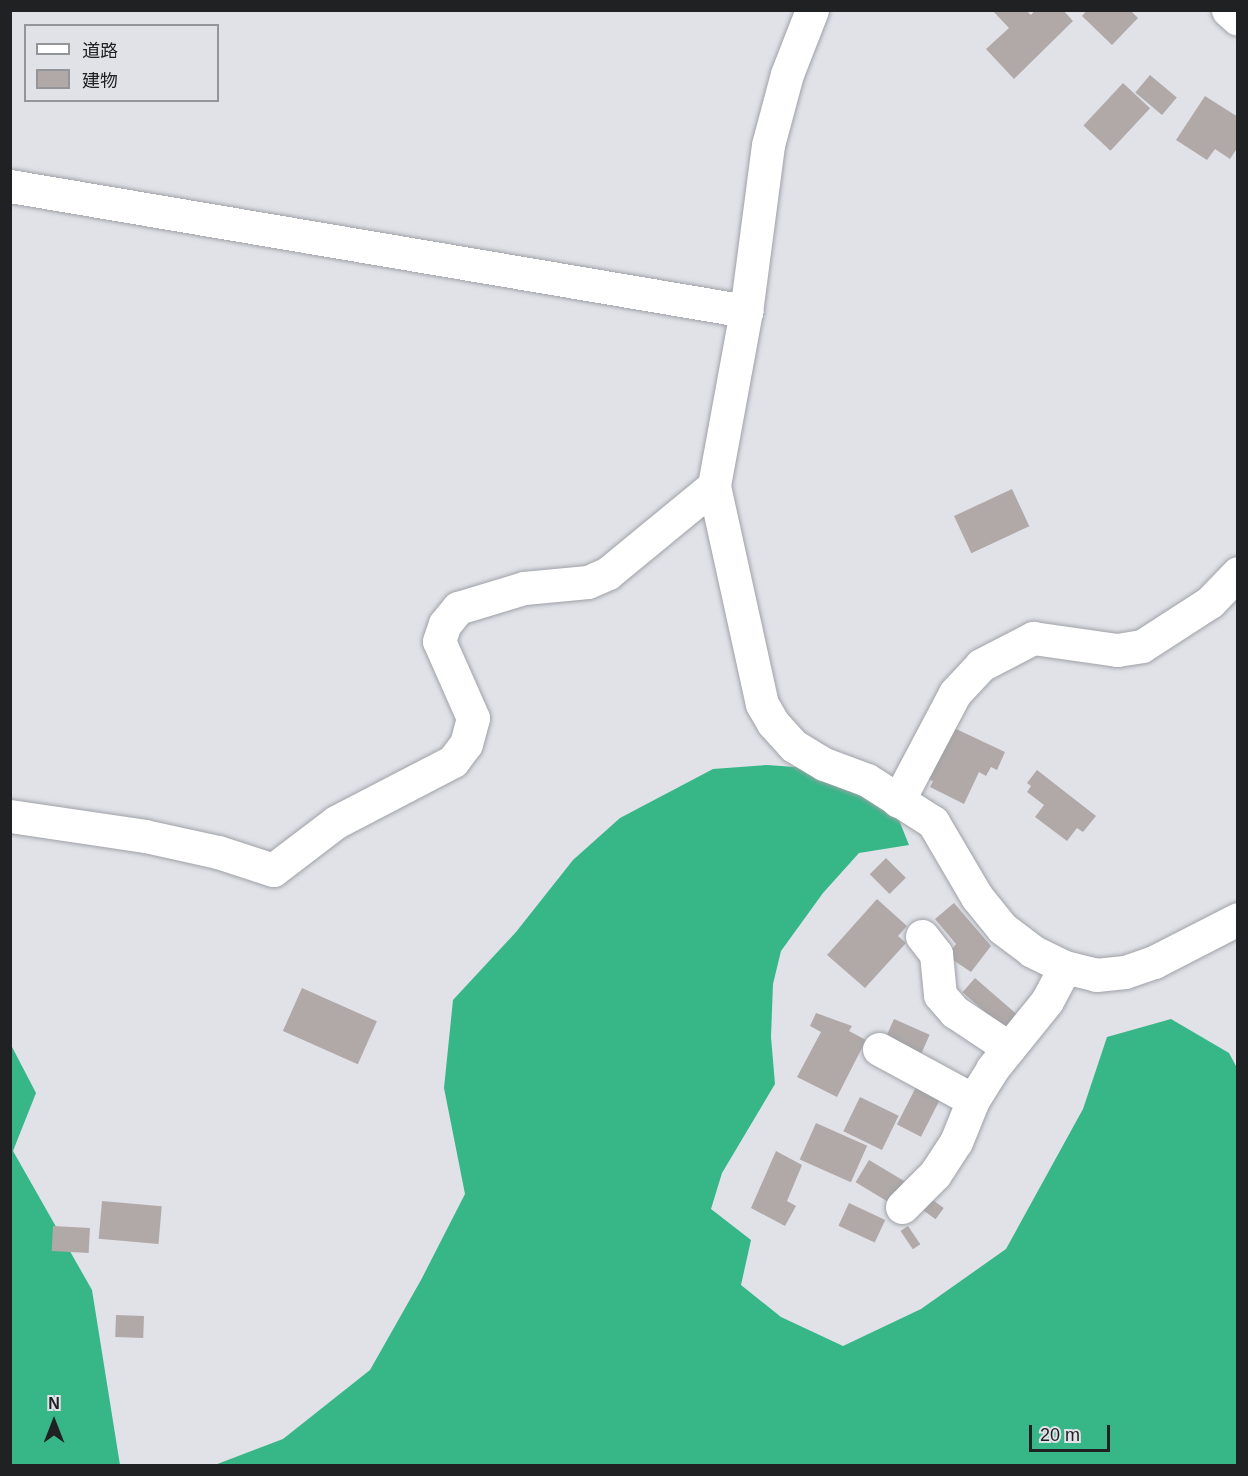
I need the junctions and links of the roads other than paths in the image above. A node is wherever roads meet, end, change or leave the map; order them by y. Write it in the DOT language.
graph roads {
  1 [pos="812,10"];
  2 [pos="1228,10"];
  3 [pos="1238,19"];
  4 [pos="10,186"];
  5 [pos="746,311"];
  6 [pos="714,486"];
  7 [pos="1238,573"];
  8 [pos="898,801"];
  9 [pos="10,816"];
  10 [pos="1238,920"];
  11 [pos="922,936"];
  12 [pos="1065,967"];
  13 [pos="1009,1048"];
  14 [pos="879,1049"];
  15 [pos="973,1100"];
  16 [pos="902,1207"];
  1 -- 5 [label="street"];
  2 -- 3 [label="street"];
  4 -- 5 [label="street"];
  5 -- 6 [label="street"];
  6 -- 8 [label="street"];
  6 -- 9 [label="street"];
  7 -- 8 [label="street"];
  8 -- 12 [label="street"];
  10 -- 12 [label="street"];
  11 -- 13 [label="street"];
  12 -- 13 [label="street"];
  13 -- 15 [label="street"];
  14 -- 15 [label="street"];
  15 -- 16 [label="street"];
}
